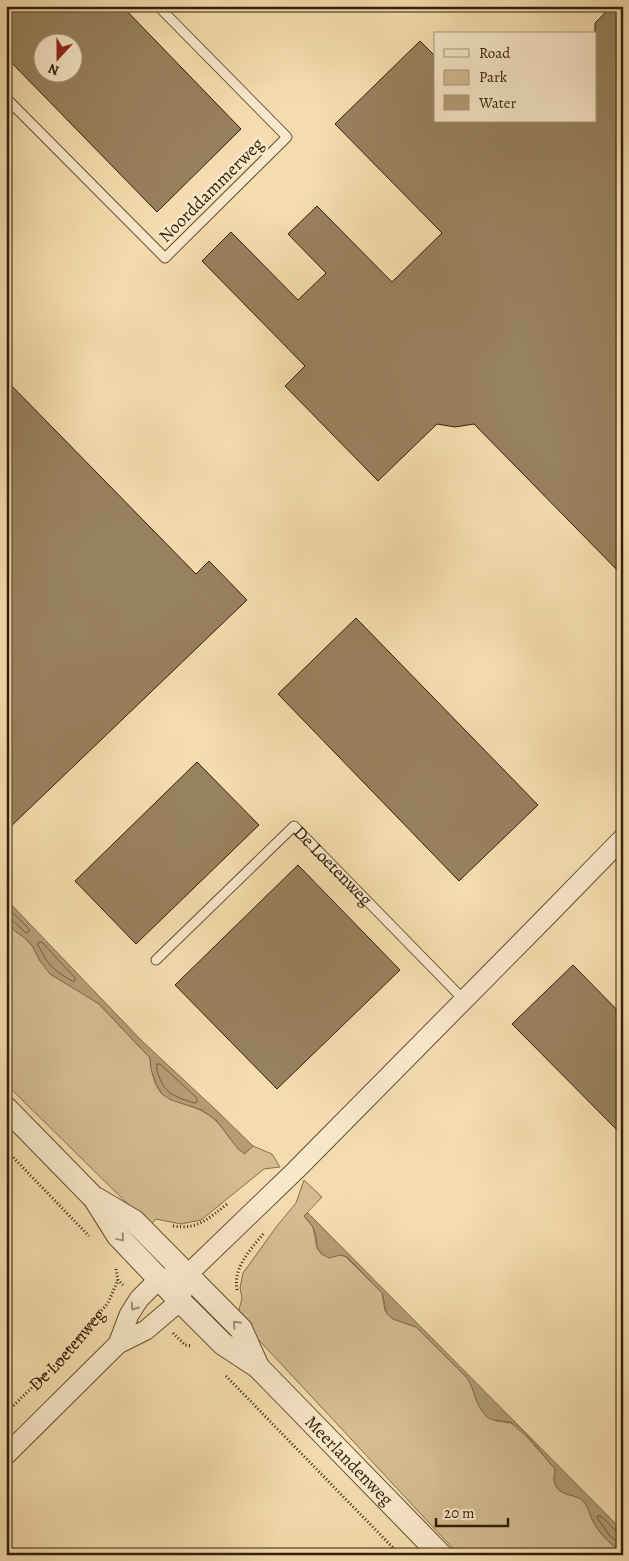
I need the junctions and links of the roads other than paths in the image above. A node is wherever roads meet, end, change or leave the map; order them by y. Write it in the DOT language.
graph roads {
  1 [pos="158,6"];
  2 [pos="6,98"];
  3 [pos="623,838"];
  4 [pos="156,960"];
  5 [pos="464,1000"];
  6 [pos="6,1108"];
  7 [pos="94,1198"];
  8 [pos="187,1275"];
  9 [pos="160,1279"];
  10 [pos="180,1301"];
  11 [pos="118,1344"];
  12 [pos="258,1367"];
  13 [pos="6,1455"];
  14 [pos="441,1555"];
  1 -- 2 [label="lane, Noorddammerweg"];
  3 -- 5 [label="street"];
  4 -- 5 [label="lane, De Loetenweg"];
  5 -- 8 [label="street"];
  6 -- 7 [label="street, Meerlandenweg"];
  7 -- 8 [label="street, Meerlandenweg"];
  7 -- 9 [label="street, Meerlandenweg, one-way"];
  8 -- 9 [label="street"];
  8 -- 10 [label="street"];
  12 -- 8 [label="street, Meerlandenweg, one-way"];
  9 -- 10 [label="street, Meerlandenweg"];
  9 -- 11 [label="street, De Loetenweg, one-way"];
  10 -- 11 [label="street, De Loetenweg"];
  10 -- 12 [label="street, Meerlandenweg"];
  11 -- 13 [label="street, De Loetenweg"];
  12 -- 14 [label="street, Meerlandenweg"];
}
